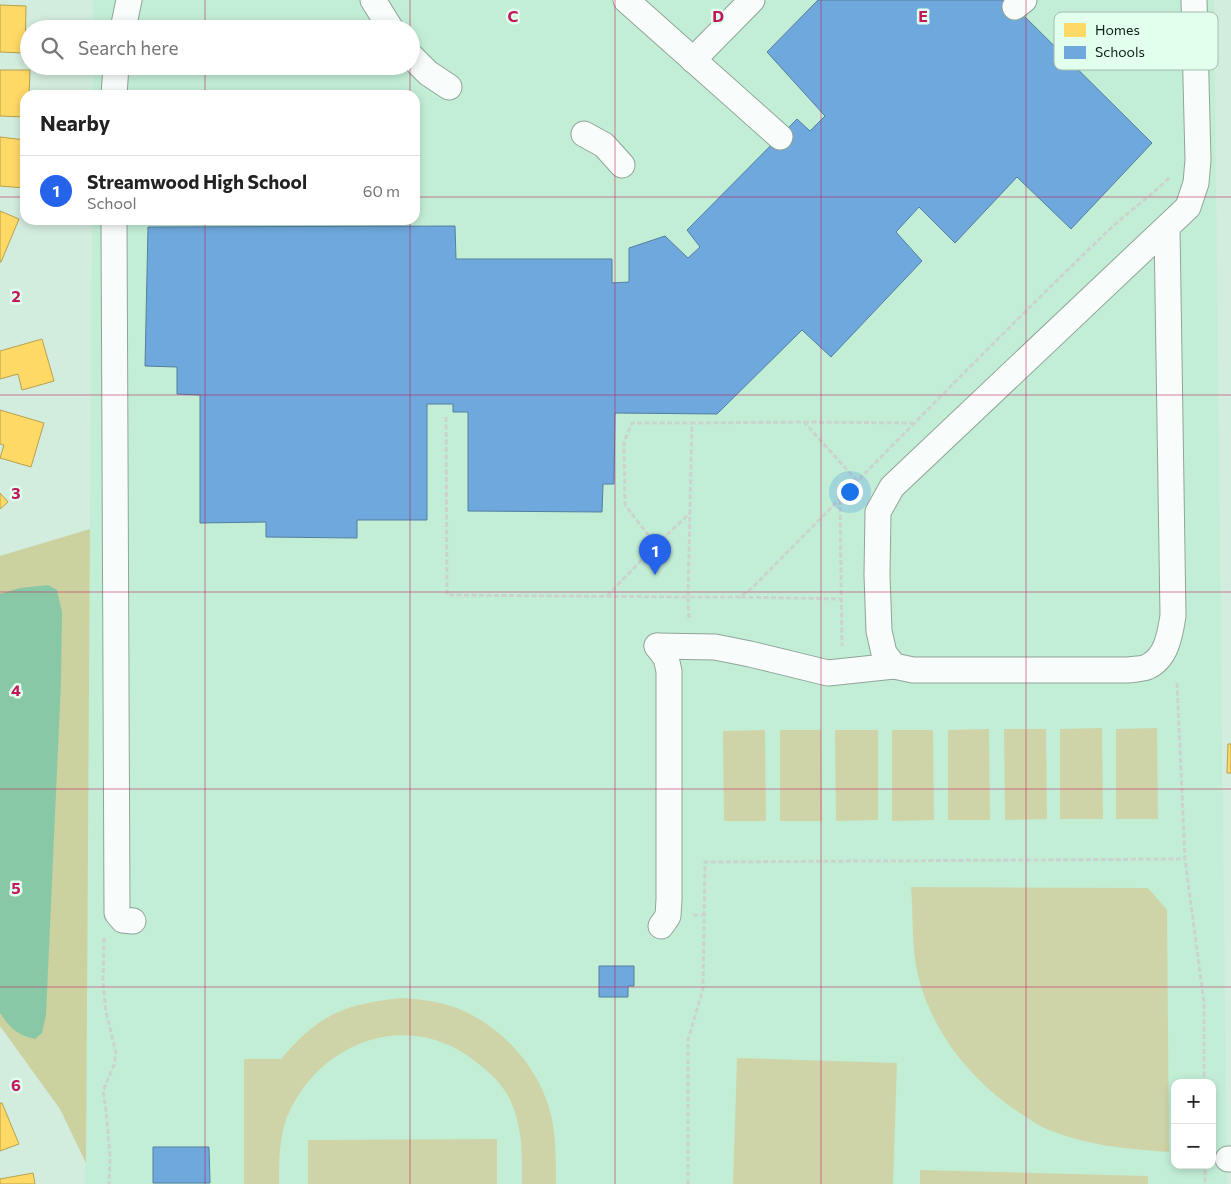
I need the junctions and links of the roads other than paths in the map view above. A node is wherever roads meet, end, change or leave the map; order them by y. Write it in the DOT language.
graph roads {
  1 [pos="129,0"];
  2 [pos="373,0"];
  3 [pos="626,0"];
  4 [pos="752,0"];
  5 [pos="125,20"];
  6 [pos="385,20"];
  7 [pos="693,60"];
  8 [pos="420,65"];
  9 [pos="1196,70"];
  10 [pos="115,75"];
  11 [pos="449,87"];
  12 [pos="114,90"];
  13 [pos="584,134"];
  14 [pos="780,137"];
  15 [pos="622,165"];
  16 [pos="114,225"];
  17 [pos="1167,228"];
  18 [pos="894,666"];
  19 [pos="125,917"];
  20 [pos="661,926"];
  1 -- 5 [label="lane"];
  2 -- 6 [label="lane"];
  3 -- 7 [label="lane"];
  4 -- 7 [label="lane"];
  7 -- 14 [label="lane"];
  8 -- 11 [label="lane"];
  9 -- 17 [label="lane"];
  10 -- 12 [label="lane"];
  13 -- 15 [label="lane"];
  16 -- 19 [label="lane"];
  17 -- 18 [label="lane"];
  17 -- 18 [label="lane"];
  18 -- 20 [label="lane"];
}
